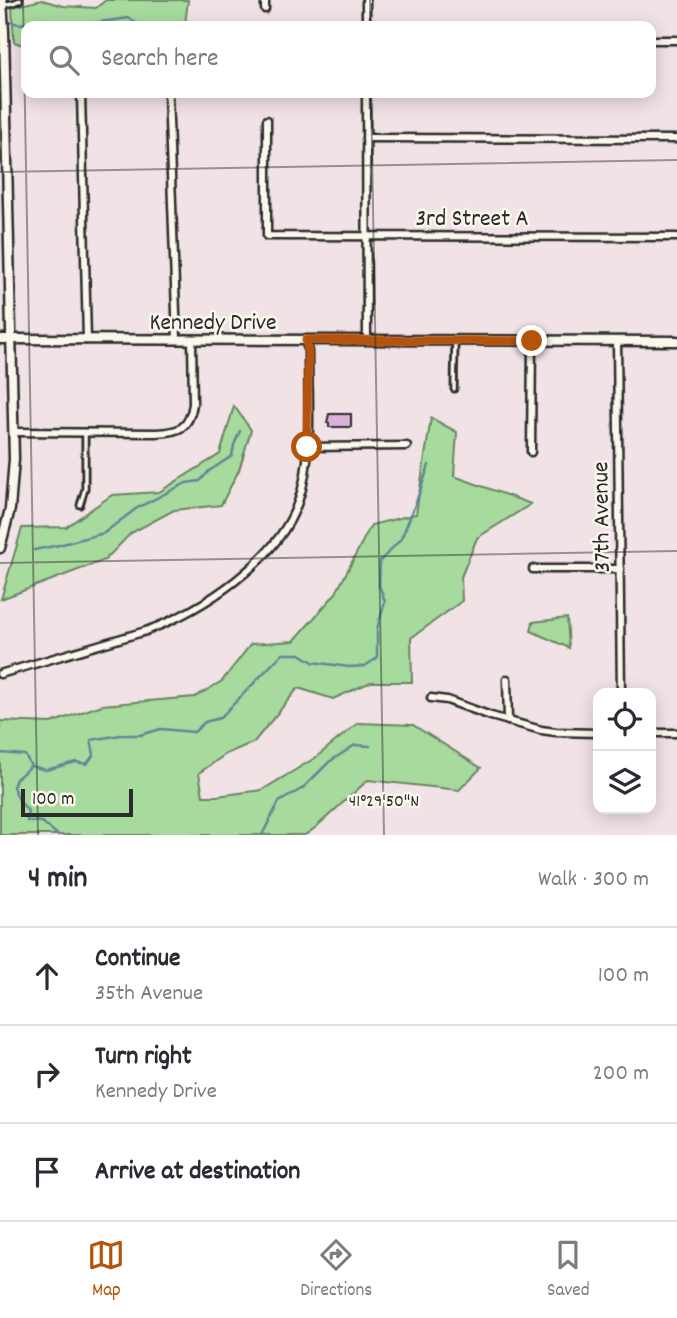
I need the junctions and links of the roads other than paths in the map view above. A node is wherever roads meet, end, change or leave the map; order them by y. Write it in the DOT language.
graph roads {
  1 [pos="20,0"];
  2 [pos="265,0"];
  3 [pos="366,0"];
  4 [pos="2,3"];
  5 [pos="265,9"];
  6 [pos="366,21"];
  7 [pos="656,40"];
  8 [pos="677,40"];
  9 [pos="81,98"];
  10 [pos="168,98"];
  11 [pos="366,98"];
  12 [pos="267,120"];
  13 [pos="366,138"];
  14 [pos="677,139"];
  15 [pos="3,145"];
  16 [pos="4,221"];
  17 [pos="368,236"];
  18 [pos="677,236"];
  19 [pos="0,339"];
  20 [pos="11,339"];
  21 [pos="87,340"];
  22 [pos="177,340"];
  23 [pos="192,340"];
  24 [pos="306,340"];
  25 [pos="367,340"];
  26 [pos="455,340"];
  27 [pos="532,341"];
  28 [pos="617,341"];
  29 [pos="677,341"];
  30 [pos="454,389"];
  31 [pos="14,432"];
  32 [pos="85,433"];
  33 [pos="407,446"];
  34 [pos="307,447"];
  35 [pos="531,452"];
  36 [pos="80,505"];
  37 [pos="0,548"];
  38 [pos="533,569"];
  39 [pos="620,569"];
  40 [pos="0,674"];
  41 [pos="507,679"];
  42 [pos="621,688"];
  43 [pos="431,698"];
  44 [pos="508,720"];
  45 [pos="593,733"];
  46 [pos="656,733"];
  47 [pos="677,733"];
  1 -- 4 [label="lane"];
  2 -- 5 [label="street"];
  3 -- 6 [label="street"];
  4 -- 15 [label="street"];
  7 -- 8 [label="street"];
  9 -- 21 [label="street"];
  10 -- 22 [label="street"];
  11 -- 13 [label="street"];
  12 -- 17 [label="street, 3rd Street A"];
  13 -- 14 [label="street"];
  13 -- 17 [label="street"];
  15 -- 16 [label="street"];
  16 -- 20 [label="street"];
  17 -- 18 [label="street, 3rd Street A"];
  17 -- 25 [label="street"];
  19 -- 20 [label="street, Kennedy Drive"];
  20 -- 21 [label="street, Kennedy Drive"];
  20 -- 31 [label="street"];
  21 -- 22 [label="street, Kennedy Drive"];
  22 -- 23 [label="street, Kennedy Drive"];
  23 -- 24 [label="street, Kennedy Drive"];
  23 -- 32 [label="street"];
  24 -- 25 [label="street, Kennedy Drive"];
  24 -- 34 [label="street"];
  25 -- 26 [label="street, Kennedy Drive"];
  26 -- 27 [label="street, Kennedy Drive"];
  26 -- 30 [label="lane"];
  27 -- 28 [label="street, Kennedy Drive"];
  27 -- 35 [label="street"];
  28 -- 29 [label="street, Kennedy Drive"];
  28 -- 39 [label="street, 37th Avenue"];
  31 -- 32 [label="street"];
  31 -- 37 [label="street"];
  32 -- 36 [label="lane"];
  33 -- 34 [label="street"];
  34 -- 40 [label="street"];
  38 -- 39 [label="street"];
  39 -- 42 [label="street, 37th Avenue"];
  41 -- 44 [label="street"];
  43 -- 44 [label="street"];
  44 -- 45 [label="street"];
  46 -- 47 [label="street"];
}
